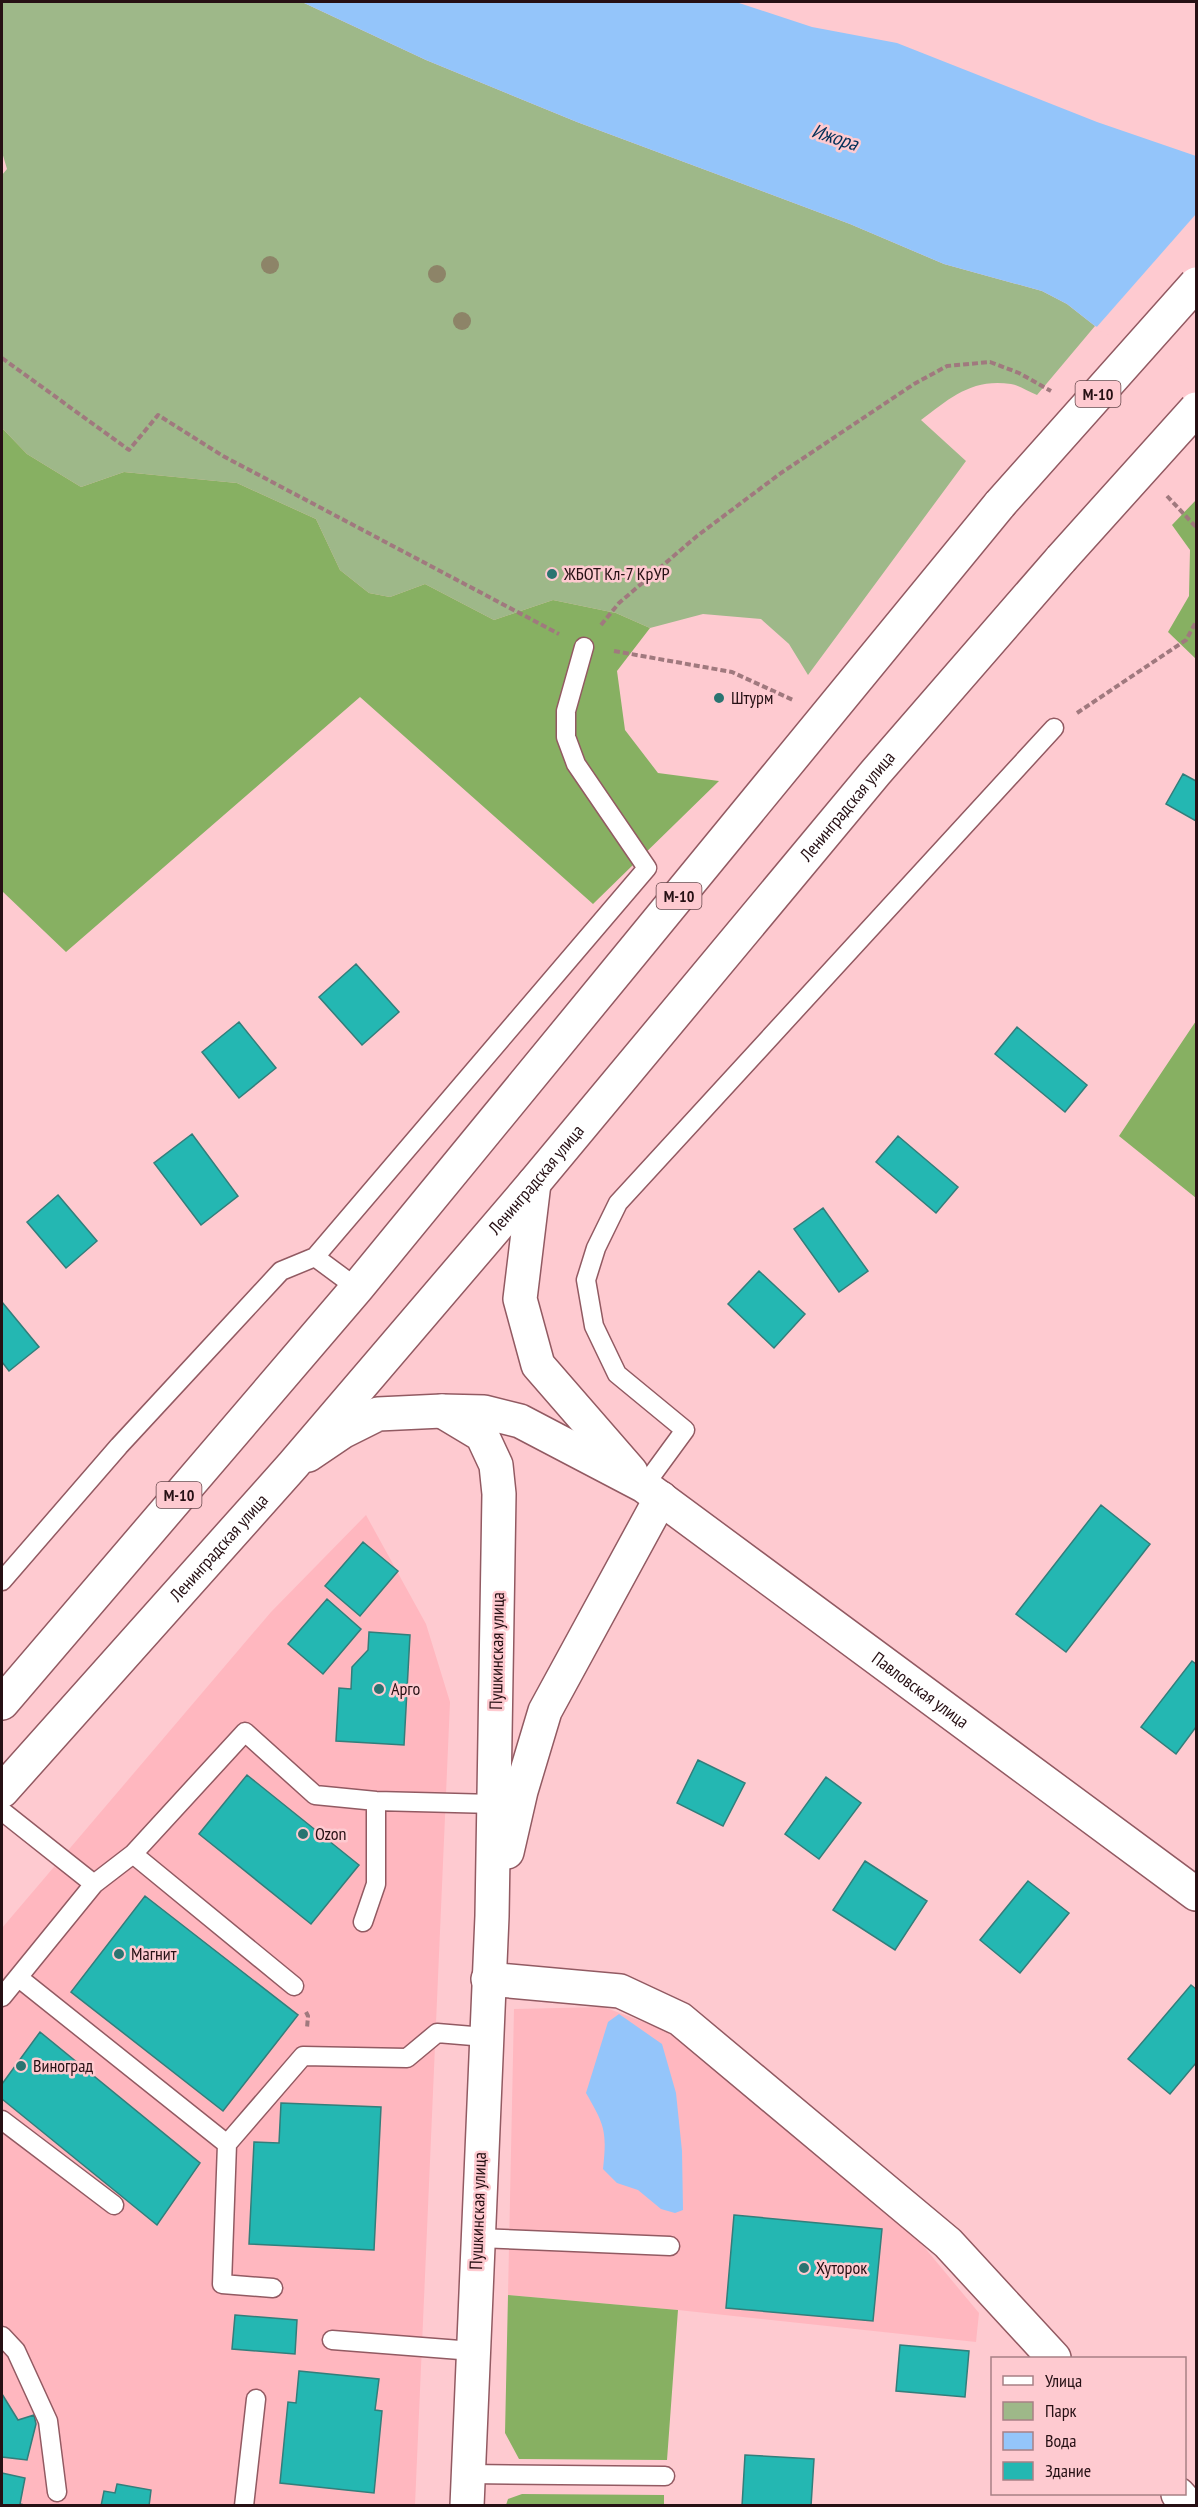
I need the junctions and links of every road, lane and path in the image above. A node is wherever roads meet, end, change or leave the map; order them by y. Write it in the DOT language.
graph roads {
  1 [pos="1197,284"];
  2 [pos="2,358"];
  3 [pos="1061,396"];
  4 [pos="1197,409"];
  5 [pos="1166,494"];
  6 [pos="1196,527"];
  7 [pos="1197,622"];
  8 [pos="584,647"];
  9 [pos="794,701"];
  10 [pos="1054,728"];
  11 [pos="534,1183"];
  12 [pos="315,1257"];
  13 [pos="357,1288"];
  14 [pos="442,1411"];
  15 [pos="293,1466"];
  16 [pos="653,1492"];
  17 [pos="2,1581"];
  18 [pos="2,1702"];
  19 [pos="2,1791"];
  20 [pos="376,1801"];
  21 [pos="494,1804"];
  22 [pos="2,1811"];
  23 [pos="133,1854"];
  24 [pos="94,1884"];
  25 [pos="1197,1894"];
  26 [pos="492,1916"];
  27 [pos="363,1922"];
  28 [pos="19,1978"];
  29 [pos="488,1979"];
  30 [pos="294,1986"];
  31 [pos="2,1997"];
  32 [pos="485,2037"];
  33 [pos="303,2056"];
  34 [pos="2,2120"];
  35 [pos="227,2144"];
  36 [pos="114,2205"];
  37 [pos="478,2238"];
  38 [pos="670,2246"];
  39 [pos="273,2288"];
  40 [pos="2,2336"];
  41 [pos="332,2340"];
  42 [pos="473,2351"];
  43 [pos="1053,2357"];
  44 [pos="256,2399"];
  45 [pos="665,2476"];
  46 [pos="467,2490"];
  47 [pos="57,2492"];
  48 [pos="244,2505"];
  1 -- 13 [label="main road, М-10, bridge"];
  2 -- 8 [label="path"];
  3 -- 8 [label="path"];
  4 -- 11 [label="main road, Ленинградская улица, bridge"];
  5 -- 6 [label="path"];
  7 -- 10 [label="path"];
  8 -- 9 [label="path"];
  8 -- 12 [label="lane"];
  10 -- 16 [label="lane"];
  11 -- 15 [label="main road, Ленинградская улица"];
  11 -- 16 [label="main road"];
  12 -- 13 [label="lane"];
  12 -- 17 [label="lane"];
  13 -- 18 [label="main road, М-10"];
  14 -- 15 [label="main road"];
  14 -- 16 [label="main road"];
  14 -- 21 [label="main road, Пушкинская улица"];
  15 -- 19 [label="main road, Ленинградская улица"];
  16 -- 25 [label="main road, Павловская улица"];
  16 -- 26 [label="main road, Пушкинская улица"];
  20 -- 21 [label="lane"];
  20 -- 23 [label="lane"];
  20 -- 27 [label="lane"];
  21 -- 26 [label="main road, Пушкинская улица"];
  22 -- 24 [label="lane"];
  23 -- 24 [label="lane"];
  23 -- 30 [label="lane"];
  24 -- 28 [label="lane"];
  26 -- 29 [label="main road, Пушкинская улица"];
  28 -- 31 [label="lane"];
  28 -- 35 [label="lane"];
  29 -- 32 [label="main road, Пушкинская улица"];
  29 -- 43 [label="main road"];
  30 -- 33 [label="path"];
  32 -- 33 [label="lane"];
  32 -- 37 [label="main road, Пушкинская улица"];
  33 -- 35 [label="lane"];
  34 -- 36 [label="lane"];
  35 -- 39 [label="lane"];
  37 -- 38 [label="lane"];
  37 -- 42 [label="main road, Пушкинская улица"];
  40 -- 47 [label="lane"];
  41 -- 42 [label="lane"];
  42 -- 46 [label="main road, Пушкинская улица"];
  44 -- 48 [label="lane"];
  45 -- 46 [label="lane"];
}
